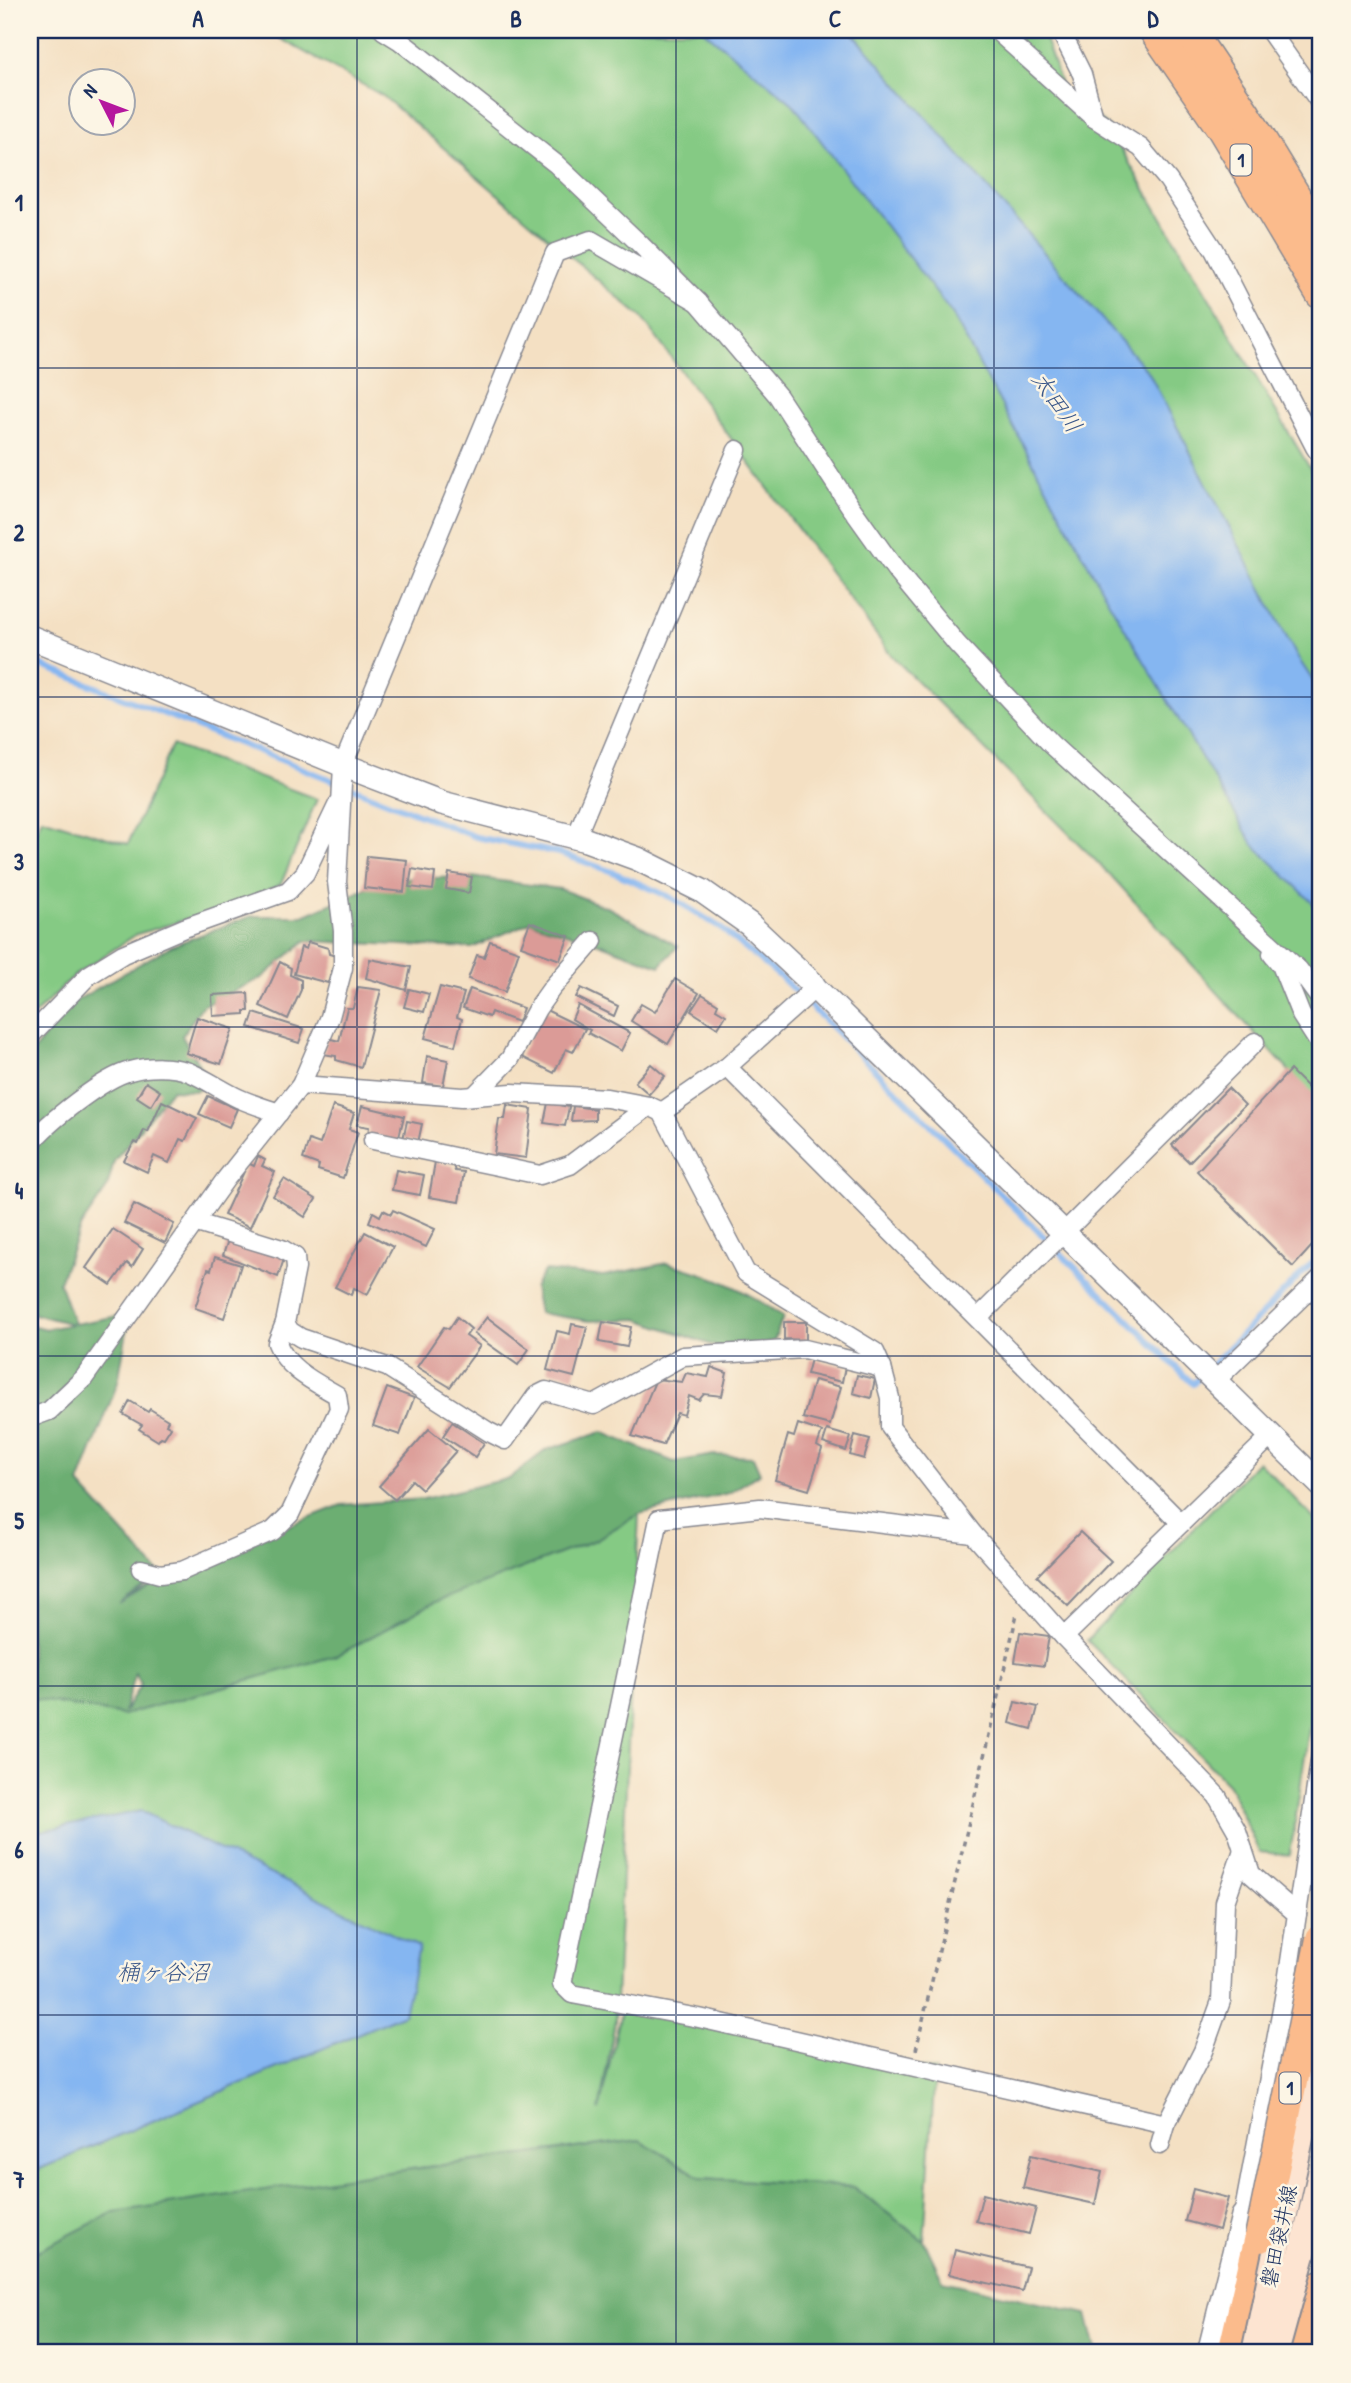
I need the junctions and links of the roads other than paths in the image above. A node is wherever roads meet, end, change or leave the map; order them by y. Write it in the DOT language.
graph roads {
  1 [pos="383,30"];
  2 [pos="996,30"];
  3 [pos="1060,30"];
  4 [pos="1154,30"];
  5 [pos="1189,30"];
  6 [pos="1269,30"];
  7 [pos="1321,104"];
  8 [pos="1094,118"];
  9 [pos="1321,238"];
  10 [pos="1321,294"];
  11 [pos="698,302"];
  12 [pos="737,450"];
  13 [pos="1321,456"];
  14 [pos="30,636"];
  15 [pos="343,765"];
  16 [pos="342,796"];
  17 [pos="576,837"];
  18 [pos="1251,926"];
  19 [pos="593,941"];
  20 [pos="815,988"];
  21 [pos="1321,1000"];
  22 [pos="30,1036"];
  23 [pos="1255,1042"];
  24 [pos="1321,1046"];
  25 [pos="727,1068"];
  26 [pos="301,1085"];
  27 [pos="474,1096"];
  28 [pos="655,1109"];
  29 [pos="279,1113"];
  30 [pos="373,1140"];
  31 [pos="30,1144"];
  32 [pos="197,1223"];
  33 [pos="1064,1233"];
  34 [pos="1321,1278"];
  35 [pos="978,1318"];
  36 [pos="285,1324"];
  37 [pos="882,1368"];
  38 [pos="1215,1381"];
  39 [pos="30,1418"];
  40 [pos="1271,1436"];
  41 [pos="1321,1485"];
  42 [pos="1181,1523"];
  43 [pos="973,1535"];
  44 [pos="141,1569"];
  45 [pos="1064,1637"];
  46 [pos="1321,1754"];
  47 [pos="1243,1850"];
  48 [pos="1297,1914"];
  49 [pos="1321,1939"];
  50 [pos="1321,1952"];
  51 [pos="1287,1982"];
  52 [pos="1321,1987"];
  53 [pos="1166,2124"];
  54 [pos="1160,2145"];
  55 [pos="1321,2174"];
  56 [pos="1251,2227"];
  57 [pos="1321,2233"];
  58 [pos="1321,2286"];
  59 [pos="1209,2353"];
  60 [pos="1233,2353"];
  61 [pos="1255,2353"];
  62 [pos="1275,2353"];
  63 [pos="1301,2353"];
  1 -- 11 [label="street"];
  2 -- 8 [label="street"];
  3 -- 8 [label="street"];
  4 -- 10 [label="highway, 1"];
  5 -- 9 [label="highway, 1"];
  6 -- 7 [label="street"];
  8 -- 13 [label="street"];
  11 -- 15 [label="street"];
  11 -- 18 [label="street"];
  12 -- 17 [label="street"];
  14 -- 15 [label="street"];
  15 -- 16 [label="street"];
  15 -- 17 [label="street"];
  16 -- 22 [label="street"];
  16 -- 26 [label="street"];
  17 -- 20 [label="street"];
  18 -- 21 [label="street"];
  18 -- 24 [label="street"];
  19 -- 27 [label="street"];
  20 -- 25 [label="street"];
  20 -- 33 [label="street"];
  23 -- 33 [label="street"];
  25 -- 28 [label="street"];
  25 -- 35 [label="street"];
  26 -- 27 [label="street"];
  26 -- 29 [label="street"];
  27 -- 28 [label="street"];
  28 -- 30 [label="street"];
  28 -- 37 [label="street"];
  29 -- 31 [label="street"];
  29 -- 32 [label="street"];
  32 -- 36 [label="street"];
  32 -- 39 [label="street"];
  33 -- 35 [label="street"];
  33 -- 38 [label="street"];
  34 -- 38 [label="street"];
  35 -- 42 [label="street"];
  36 -- 37 [label="street"];
  36 -- 44 [label="street"];
  37 -- 43 [label="street"];
  38 -- 40 [label="street"];
  40 -- 41 [label="street"];
  40 -- 42 [label="street"];
  42 -- 45 [label="street"];
  43 -- 45 [label="street"];
  43 -- 53 [label="street"];
  45 -- 47 [label="street"];
  46 -- 48 [label="street"];
  47 -- 48 [label="street"];
  47 -- 53 [label="street"];
  48 -- 51 [label="street"];
  49 -- 56 [label="highway, 1, bridge"];
  50 -- 61 [label="main road, 磐田袋井線, bridge"];
  51 -- 52 [label="street"];
  51 -- 56 [label="street"];
  53 -- 54 [label="street"];
  55 -- 62 [label="main road, bridge"];
  56 -- 57 [label="street"];
  56 -- 59 [label="street"];
  56 -- 60 [label="highway, 1"];
  58 -- 63 [label="highway"];
}
